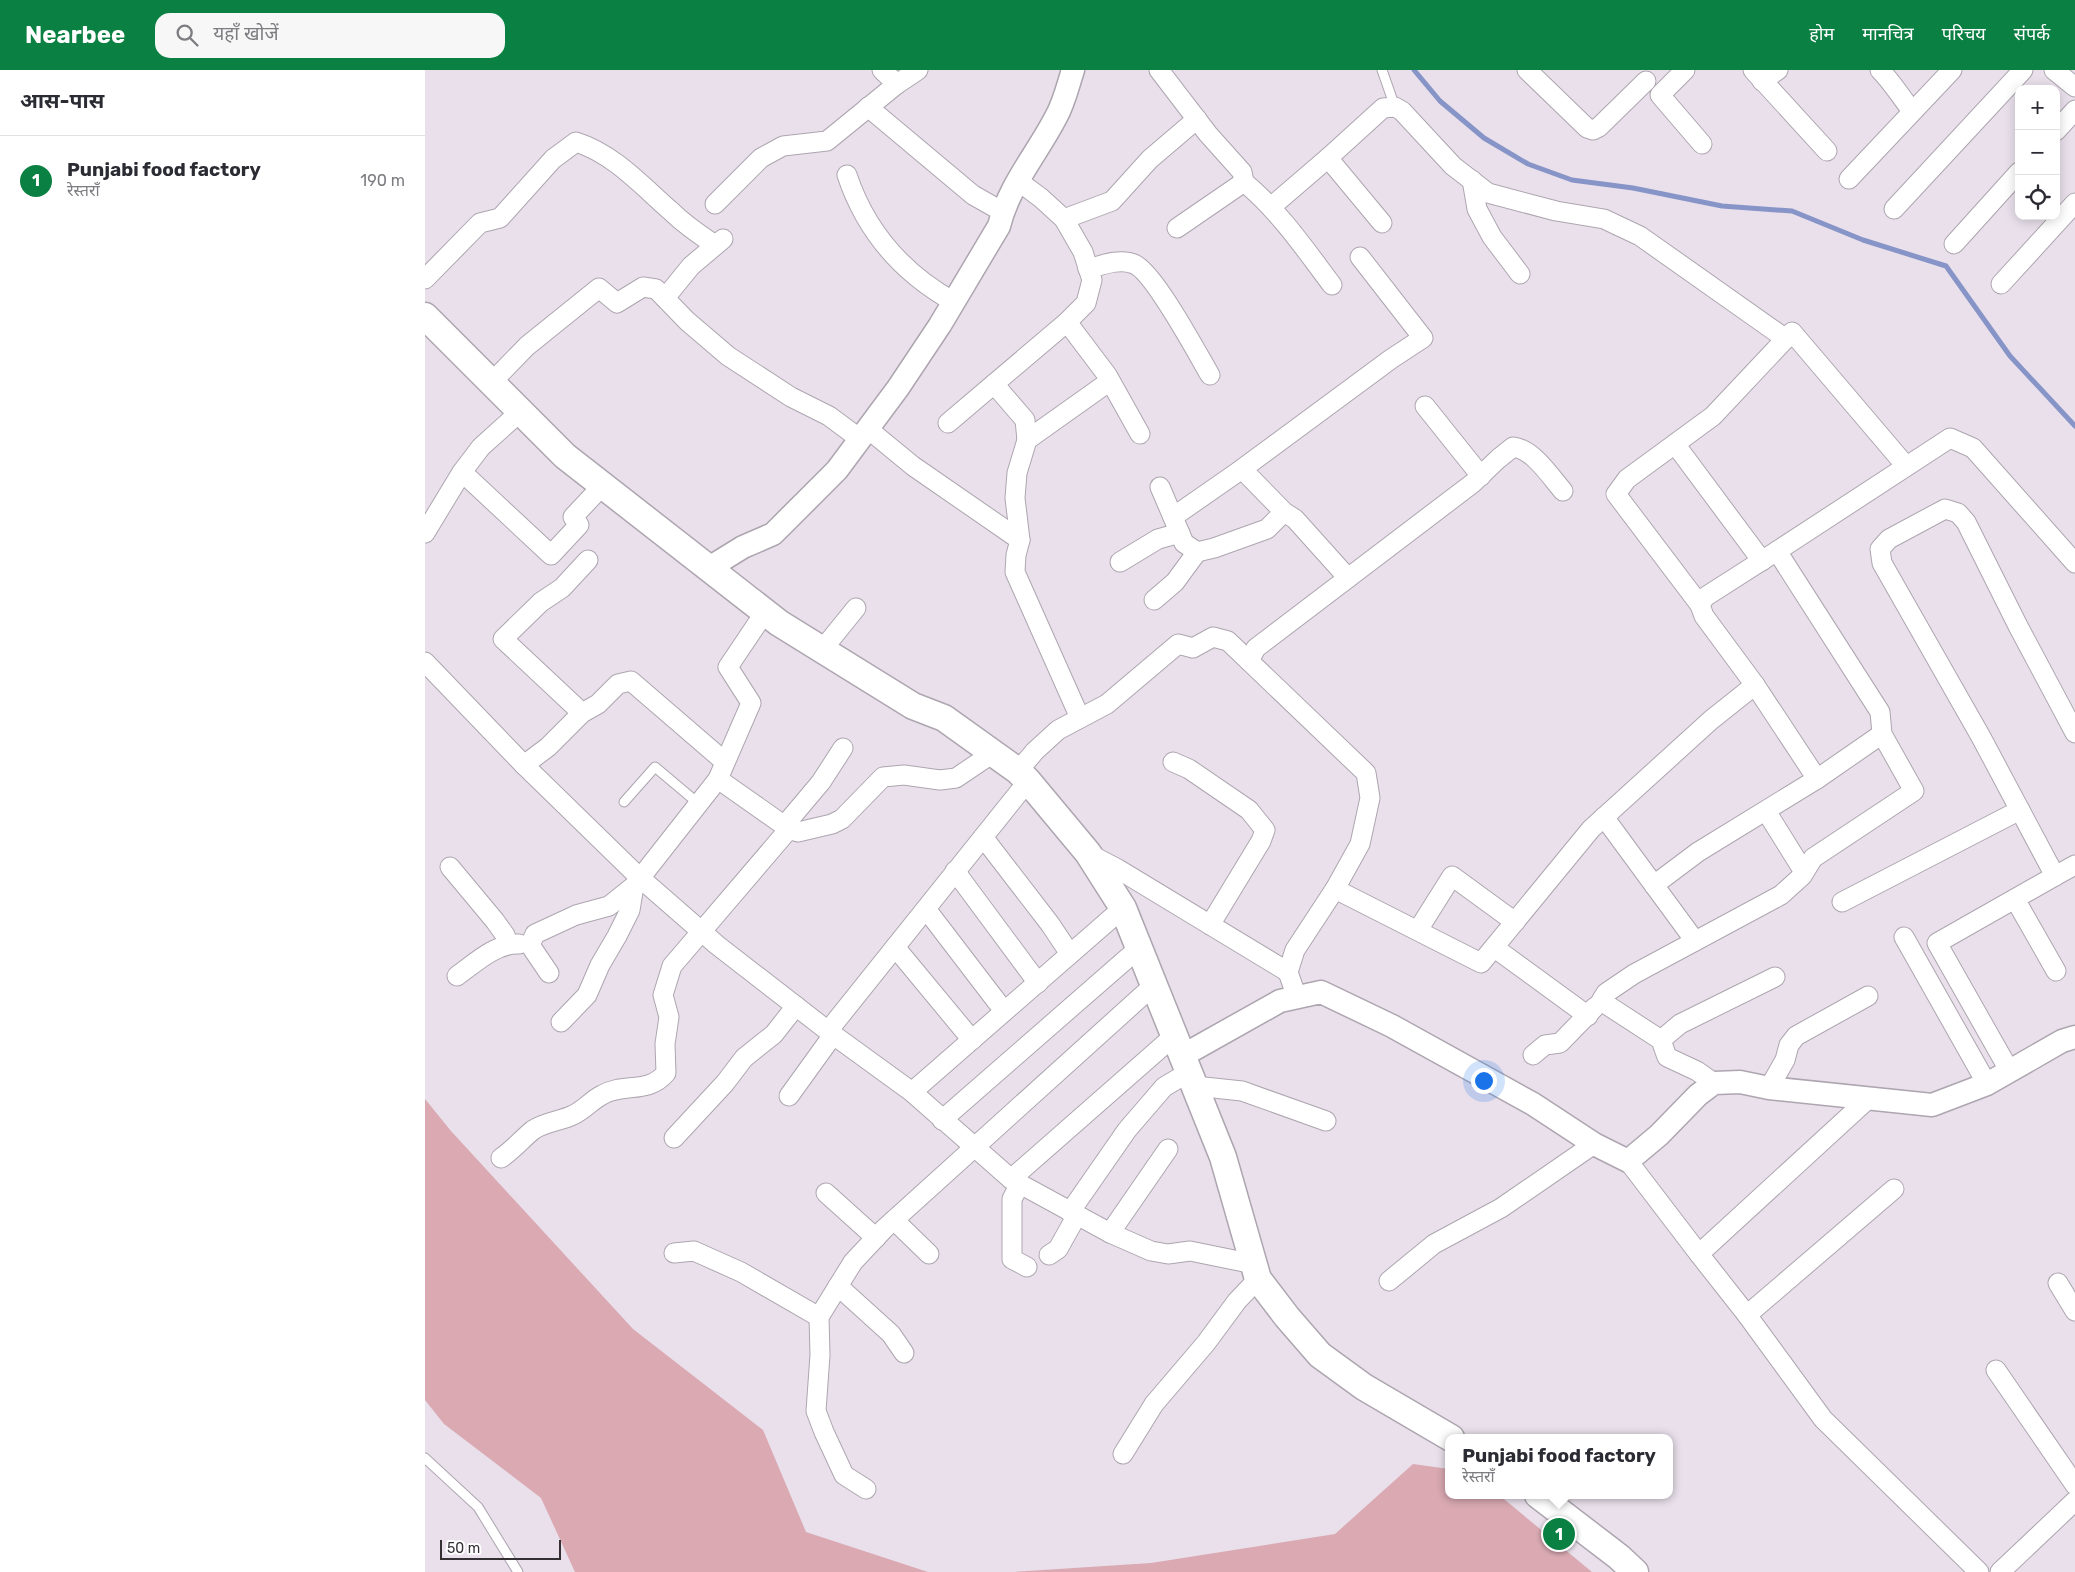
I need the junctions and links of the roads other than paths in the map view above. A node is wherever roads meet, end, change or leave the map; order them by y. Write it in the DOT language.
graph roads {
  1 [pos="882,70"];
  2 [pos="918,70"];
  3 [pos="1073,70"];
  4 [pos="1159,70"];
  5 [pos="1382,70"];
  6 [pos="1527,70"];
  7 [pos="1685,70"];
  8 [pos="1778,70"];
  9 [pos="1880,70"];
  10 [pos="1951,70"];
  11 [pos="2023,70"];
  12 [pos="2054,70"];
  13 [pos="1641,75"];
  14 [pos="1758,76"];
  15 [pos="897,84"];
  16 [pos="2075,87"];
  17 [pos="1660,94"];
  18 [pos="868,107"];
  19 [pos="1395,107"];
  20 [pos="2075,110"];
  21 [pos="1912,111"];
  22 [pos="1197,119"];
  23 [pos="2060,126"];
  24 [pos="1703,144"];
  25 [pos="1827,151"];
  26 [pos="1327,158"];
  27 [pos="847,175"];
  28 [pos="2016,175"];
  29 [pos="1849,179"];
  30 [pos="1472,180"];
  31 [pos="1017,181"];
  32 [pos="1244,182"];
  33 [pos="2075,203"];
  34 [pos="715,204"];
  35 [pos="1271,207"];
  36 [pos="1894,209"];
  37 [pos="1003,212"];
  38 [pos="1064,219"];
  39 [pos="1382,223"];
  40 [pos="1177,228"];
  41 [pos="1955,244"];
  42 [pos="1360,257"];
  43 [pos="1088,269"];
  44 [pos="1520,274"];
  45 [pos="425,279"];
  46 [pos="2001,284"];
  47 [pos="1332,286"];
  48 [pos="665,298"];
  49 [pos="954,302"];
  50 [pos="425,316"];
  51 [pos="1067,322"];
  52 [pos="1786,339"];
  53 [pos="1210,375"];
  54 [pos="1110,381"];
  55 [pos="492,382"];
  56 [pos="994,384"];
  57 [pos="1425,406"];
  58 [pos="521,412"];
  59 [pos="948,423"];
  60 [pos="864,434"];
  61 [pos="1140,434"];
  62 [pos="1027,440"];
  63 [pos="1675,444"];
  64 [pos="1906,466"];
  65 [pos="1242,469"];
  66 [pos="462,472"];
  67 [pos="1481,476"];
  68 [pos="603,485"];
  69 [pos="1160,487"];
  70 [pos="1563,491"];
  71 [pos="1284,512"];
  72 [pos="1177,525"];
  73 [pos="425,533"];
  74 [pos="1020,540"];
  75 [pos="1197,552"];
  76 [pos="1769,556"];
  77 [pos="588,560"];
  78 [pos="1120,562"];
  79 [pos="2075,563"];
  80 [pos="709,568"];
  81 [pos="1348,578"];
  82 [pos="1153,600"];
  83 [pos="1700,605"];
  84 [pos="856,608"];
  85 [pos="765,612"];
  86 [pos="822,650"];
  87 [pos="1249,661"];
  88 [pos="425,662"];
  89 [pos="1755,685"];
  90 [pos="582,714"];
  91 [pos="1080,718"];
  92 [pos="2075,733"];
  93 [pos="1882,734"];
  94 [pos="843,748"];
  95 [pos="993,753"];
  96 [pos="1173,762"];
  97 [pos="523,766"];
  98 [pos="722,771"];
  99 [pos="1023,776"];
  100 [pos="1817,779"];
  101 [pos="625,802"];
  102 [pos="699,804"];
  103 [pos="2020,810"];
  104 [pos="1766,811"];
  105 [pos="1604,817"];
  106 [pos="786,828"];
  107 [pos="983,837"];
  108 [pos="1088,853"];
  109 [pos="2075,865"];
  110 [pos="450,867"];
  111 [pos="955,872"];
  112 [pos="1804,872"];
  113 [pos="2055,876"];
  114 [pos="637,881"];
  115 [pos="1654,885"];
  116 [pos="1335,888"];
  117 [pos="2015,899"];
  118 [pos="1842,902"];
  119 [pos="1123,908"];
  120 [pos="926,909"];
  121 [pos="1515,922"];
  122 [pos="1210,924"];
  123 [pos="1418,930"];
  124 [pos="701,931"];
  125 [pos="1904,938"];
  126 [pos="1695,942"];
  127 [pos="508,944"];
  128 [pos="531,945"];
  129 [pos="895,947"];
  130 [pos="1139,948"];
  131 [pos="1491,950"];
  132 [pos="1070,954"];
  133 [pos="2055,971"];
  134 [pos="1288,972"];
  135 [pos="549,973"];
  136 [pos="457,976"];
  137 [pos="1775,977"];
  138 [pos="1037,983"];
  139 [pos="1154,985"];
  140 [pos="1869,996"];
  141 [pos="1297,998"];
  142 [pos="1601,1001"];
  143 [pos="796,1006"];
  144 [pos="1004,1011"];
  145 [pos="1588,1016"];
  146 [pos="561,1022"];
  147 [pos="831,1033"];
  148 [pos="1989,1034"];
  149 [pos="2075,1037"];
  150 [pos="972,1040"];
  151 [pos="1661,1040"];
  152 [pos="1966,1047"];
  153 [pos="1533,1055"];
  154 [pos="1185,1063"];
  155 [pos="2009,1070"];
  156 [pos="1714,1083"];
  157 [pos="1987,1084"];
  158 [pos="1769,1088"];
  159 [pos="912,1092"];
  160 [pos="789,1096"];
  161 [pos="1868,1099"];
  162 [pos="942,1120"];
  163 [pos="1326,1121"];
  164 [pos="674,1138"];
  165 [pos="1594,1144"];
  166 [pos="974,1146"];
  167 [pos="1168,1149"];
  168 [pos="501,1158"];
  169 [pos="1628,1161"];
  170 [pos="1015,1182"];
  171 [pos="1893,1190"];
  172 [pos="826,1193"];
  173 [pos="1074,1213"];
  174 [pos="894,1220"];
  175 [pos="1110,1233"];
  176 [pos="875,1238"];
  177 [pos="674,1253"];
  178 [pos="929,1254"];
  179 [pos="1699,1254"];
  180 [pos="1049,1256"];
  181 [pos="1027,1267"];
  182 [pos="1256,1271"];
  183 [pos="1389,1281"];
  184 [pos="2058,1283"];
  185 [pos="838,1286"];
  186 [pos="2075,1311"];
  187 [pos="1747,1315"];
  188 [pos="819,1317"];
  189 [pos="904,1353"];
  190 [pos="1996,1370"];
  191 [pos="1445,1434"];
  192 [pos="1123,1454"];
  193 [pos="425,1458"];
  194 [pos="2075,1486"];
  195 [pos="867,1489"];
  196 [pos="1543,1499"];
  197 [pos="2075,1501"];
  198 [pos="518,1572"];
  199 [pos="1635,1572"];
  200 [pos="1979,1572"];
  201 [pos="2000,1572"];
  1 -- 15 [label="street"];
  2 -- 15 [label="street"];
  3 -- 31 [label="street"];
  4 -- 22 [label="street"];
  5 -- 19 [label="lane"];
  6 -- 13 [label="street"];
  7 -- 17 [label="street"];
  8 -- 14 [label="street"];
  9 -- 21 [label="street"];
  10 -- 21 [label="street"];
  11 -- 36 [label="street"];
  12 -- 16 [label="street"];
  13 -- 17 [label="street"];
  14 -- 25 [label="street"];
  15 -- 18 [label="street"];
  17 -- 24 [label="street"];
  18 -- 34 [label="street"];
  18 -- 37 [label="street"];
  19 -- 26 [label="street"];
  19 -- 30 [label="street"];
  20 -- 23 [label="street"];
  21 -- 29 [label="street"];
  22 -- 32 [label="street"];
  22 -- 38 [label="street"];
  26 -- 35 [label="street"];
  26 -- 39 [label="street"];
  27 -- 49 [label="street"];
  28 -- 41 [label="street"];
  30 -- 44 [label="street"];
  30 -- 52 [label="street"];
  31 -- 37 [label="street"];
  31 -- 38 [label="street"];
  32 -- 35 [label="street"];
  32 -- 40 [label="street"];
  33 -- 46 [label="street"];
  35 -- 47 [label="street"];
  37 -- 49 [label="street"];
  38 -- 43 [label="street"];
  42 -- 65 [label="street"];
  43 -- 51 [label="street"];
  43 -- 53 [label="street"];
  45 -- 48 [label="street"];
  48 -- 55 [label="street"];
  48 -- 60 [label="street"];
  49 -- 60 [label="street"];
  50 -- 55 [label="main road"];
  51 -- 54 [label="street"];
  51 -- 56 [label="street"];
  52 -- 63 [label="street"];
  52 -- 64 [label="street"];
  54 -- 61 [label="street"];
  54 -- 62 [label="street"];
  55 -- 58 [label="main road"];
  56 -- 59 [label="street"];
  56 -- 62 [label="street"];
  57 -- 67 [label="street"];
  58 -- 66 [label="street"];
  58 -- 68 [label="main road"];
  60 -- 74 [label="street"];
  60 -- 80 [label="street"];
  62 -- 74 [label="street"];
  63 -- 76 [label="street"];
  63 -- 83 [label="street"];
  64 -- 76 [label="street"];
  64 -- 79 [label="street"];
  65 -- 71 [label="street"];
  65 -- 72 [label="street"];
  66 -- 68 [label="street"];
  66 -- 73 [label="street"];
  67 -- 70 [label="street"];
  67 -- 81 [label="street"];
  68 -- 80 [label="main road"];
  69 -- 72 [label="street"];
  71 -- 75 [label="street"];
  71 -- 81 [label="street"];
  72 -- 75 [label="street"];
  72 -- 78 [label="street"];
  74 -- 91 [label="street"];
  75 -- 82 [label="street"];
  76 -- 83 [label="street"];
  76 -- 93 [label="street"];
  77 -- 90 [label="street"];
  80 -- 85 [label="main road"];
  81 -- 87 [label="street"];
  83 -- 89 [label="street"];
  84 -- 86 [label="street"];
  85 -- 86 [label="main road"];
  85 -- 98 [label="street"];
  86 -- 95 [label="main road"];
  87 -- 91 [label="street"];
  87 -- 116 [label="street"];
  88 -- 97 [label="street"];
  89 -- 100 [label="street"];
  89 -- 105 [label="street"];
  90 -- 97 [label="street"];
  90 -- 98 [label="street"];
  91 -- 99 [label="street"];
  92 -- 103 [label="street"];
  93 -- 100 [label="street"];
  93 -- 112 [label="street"];
  94 -- 106 [label="street"];
  95 -- 99 [label="main road"];
  95 -- 106 [label="street"];
  96 -- 122 [label="street"];
  97 -- 114 [label="street"];
  98 -- 102 [label="street"];
  98 -- 106 [label="street"];
  99 -- 107 [label="street"];
  99 -- 108 [label="main road"];
  100 -- 104 [label="street"];
  101 -- 102 [label="lane"];
  102 -- 114 [label="street"];
  103 -- 113 [label="street"];
  103 -- 118 [label="street"];
  104 -- 112 [label="street"];
  104 -- 115 [label="street"];
  105 -- 115 [label="street"];
  105 -- 121 [label="street"];
  106 -- 124 [label="street"];
  107 -- 111 [label="street"];
  107 -- 132 [label="street"];
  108 -- 119 [label="main road"];
  108 -- 122 [label="street"];
  109 -- 113 [label="street"];
  110 -- 127 [label="street"];
  111 -- 120 [label="street"];
  111 -- 138 [label="street"];
  112 -- 126 [label="street"];
  113 -- 117 [label="street"];
  114 -- 124 [label="street"];
  114 -- 128 [label="street"];
  114 -- 146 [label="street"];
  115 -- 126 [label="street"];
  116 -- 123 [label="street"];
  116 -- 134 [label="street"];
  117 -- 133 [label="street"];
  117 -- 148 [label="street"];
  119 -- 130 [label="main road"];
  119 -- 132 [label="street"];
  120 -- 129 [label="street"];
  120 -- 144 [label="street"];
  121 -- 123 [label="street"];
  121 -- 131 [label="street"];
  122 -- 134 [label="street"];
  123 -- 131 [label="street"];
  124 -- 143 [label="street"];
  124 -- 168 [label="street"];
  125 -- 152 [label="street"];
  126 -- 142 [label="street"];
  127 -- 128 [label="street"];
  127 -- 136 [label="street"];
  128 -- 135 [label="street"];
  129 -- 147 [label="street"];
  129 -- 150 [label="street"];
  130 -- 139 [label="main road"];
  130 -- 162 [label="street"];
  131 -- 145 [label="street"];
  132 -- 138 [label="street"];
  134 -- 141 [label="street"];
  137 -- 151 [label="street"];
  138 -- 144 [label="street"];
  139 -- 154 [label="main road"];
  139 -- 166 [label="street"];
  140 -- 158 [label="street"];
  141 -- 154 [label="street"];
  141 -- 165 [label="street"];
  142 -- 145 [label="street"];
  142 -- 151 [label="street"];
  143 -- 147 [label="street"];
  143 -- 164 [label="street"];
  144 -- 150 [label="street"];
  145 -- 153 [label="street"];
  147 -- 159 [label="street"];
  147 -- 160 [label="street"];
  148 -- 152 [label="street"];
  148 -- 155 [label="street"];
  149 -- 155 [label="street"];
  150 -- 159 [label="street"];
  151 -- 156 [label="street"];
  152 -- 157 [label="street"];
  154 -- 163 [label="street"];
  154 -- 170 [label="street"];
  154 -- 173 [label="street"];
  154 -- 182 [label="main road"];
  155 -- 157 [label="street"];
  156 -- 158 [label="street"];
  156 -- 169 [label="street"];
  157 -- 161 [label="street"];
  158 -- 161 [label="street"];
  159 -- 162 [label="street"];
  161 -- 179 [label="street"];
  162 -- 166 [label="street"];
  165 -- 169 [label="street"];
  165 -- 183 [label="street"];
  166 -- 170 [label="street"];
  166 -- 174 [label="street"];
  167 -- 175 [label="street"];
  169 -- 179 [label="street"];
  170 -- 173 [label="street"];
  170 -- 181 [label="street"];
  171 -- 187 [label="street"];
  172 -- 176 [label="street"];
  173 -- 175 [label="street"];
  173 -- 180 [label="street"];
  174 -- 176 [label="street"];
  174 -- 178 [label="street"];
  175 -- 182 [label="street"];
  176 -- 185 [label="street"];
  177 -- 188 [label="street"];
  179 -- 187 [label="street"];
  182 -- 191 [label="main road"];
  182 -- 192 [label="street"];
  184 -- 186 [label="street"];
  185 -- 188 [label="street"];
  185 -- 189 [label="street"];
  187 -- 200 [label="street"];
  188 -- 195 [label="street"];
  190 -- 194 [label="street"];
  193 -- 198 [label="lane"];
  196 -- 199 [label="main road"];
  197 -- 201 [label="street"];
}
